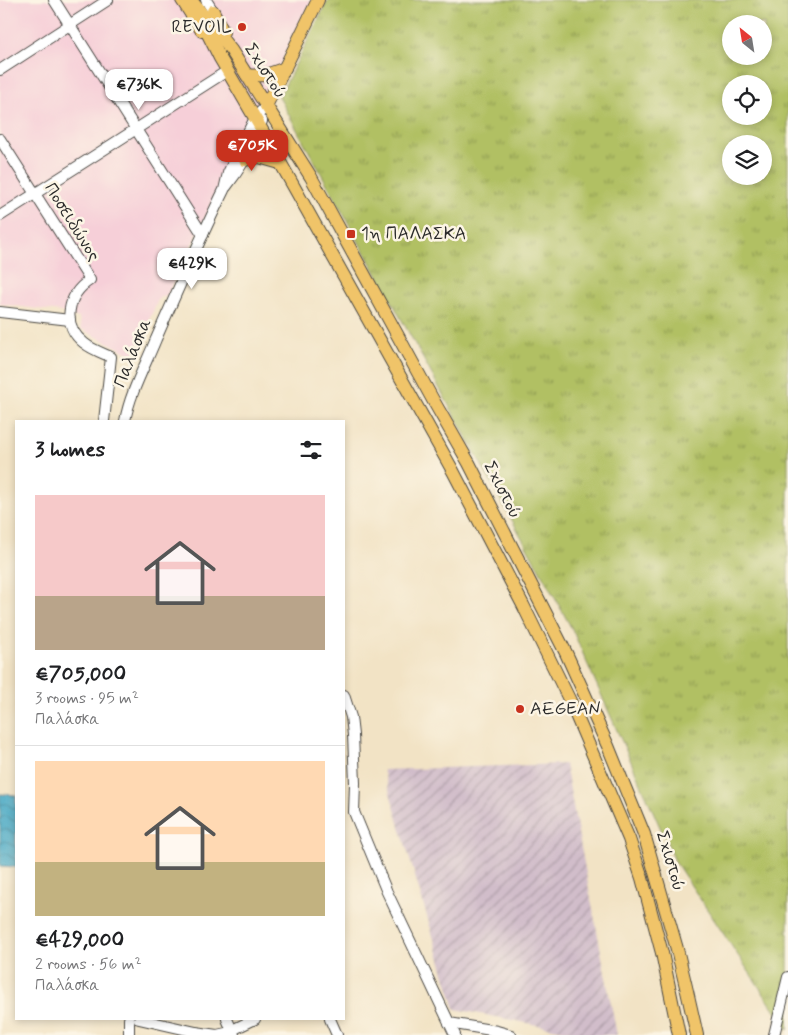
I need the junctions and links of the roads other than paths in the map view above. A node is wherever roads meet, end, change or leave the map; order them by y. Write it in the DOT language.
graph roads {
  1 [pos="54,0"];
  2 [pos="108,0"];
  3 [pos="182,0"];
  4 [pos="191,0"];
  5 [pos="206,0"];
  6 [pos="318,0"];
  7 [pos="213,11"];
  8 [pos="70,25"];
  9 [pos="231,50"];
  10 [pos="220,58"];
  11 [pos="285,68"];
  12 [pos="0,70"];
  13 [pos="227,71"];
  14 [pos="247,75"];
  15 [pos="266,106"];
  16 [pos="257,123"];
  17 [pos="136,130"];
  18 [pos="0,139"];
  19 [pos="244,160"];
  20 [pos="280,163"];
  21 [pos="224,190"];
  22 [pos="35,194"];
  23 [pos="0,216"];
  24 [pos="203,235"];
  25 [pos="0,312"];
  26 [pos="70,320"];
  27 [pos="104,420"];
  28 [pos="126,420"];
  29 [pos="345,699"];
  30 [pos="788,976"];
  31 [pos="129,1020"];
  32 [pos="143,1020"];
  33 [pos="227,1020"];
  34 [pos="253,1020"];
  35 [pos="330,1020"];
  36 [pos="449,1022"];
  37 [pos="233,1032"];
  38 [pos="129,1035"];
  39 [pos="217,1035"];
  40 [pos="337,1035"];
  41 [pos="455,1035"];
  42 [pos="511,1035"];
  43 [pos="679,1035"];
  44 [pos="697,1035"];
  45 [pos="774,1035"];
  1 -- 8 [label="street"];
  2 -- 8 [label="street"];
  3 -- 10 [label="main road"];
  4 -- 9 [label="main road, Σχιστού"];
  4 -- 10 [label="main road, Σχιστού"];
  5 -- 7 [label="street"];
  6 -- 11 [label="main road"];
  7 -- 9 [label="main road"];
  8 -- 12 [label="street"];
  8 -- 17 [label="street"];
  9 -- 14 [label="main road, Σχιστού"];
  10 -- 13 [label="main road, Σχιστού"];
  11 -- 14 [label="main road"];
  11 -- 15 [label="main road"];
  13 -- 16 [label="main road, Σχιστού"];
  13 -- 17 [label="street"];
  14 -- 15 [label="main road, Σχιστού"];
  15 -- 16 [label="street, Παλάσκα"];
  15 -- 44 [label="main road, Σχιστού"];
  16 -- 19 [label="street, Παλάσκα"];
  16 -- 20 [label="main road, Σχιστού"];
  16 -- 21 [label="street, Παλάσκα"];
  17 -- 22 [label="street"];
  17 -- 24 [label="street"];
  18 -- 22 [label="street, Ποσειδώνος"];
  19 -- 20 [label="main road"];
  19 -- 21 [label="street, Παλάσκα"];
  20 -- 43 [label="main road, Σχιστού"];
  21 -- 24 [label="street, Παλάσκα"];
  22 -- 23 [label="street"];
  22 -- 26 [label="street, Ποσειδώνος"];
  24 -- 28 [label="street, Παλάσκα"];
  25 -- 26 [label="street"];
  26 -- 27 [label="street"];
  29 -- 36 [label="street"];
  30 -- 45 [label="street"];
  31 -- 38 [label="street"];
  32 -- 39 [label="street"];
  33 -- 37 [label="street"];
  34 -- 37 [label="street"];
  35 -- 40 [label="street"];
  36 -- 41 [label="street"];
  36 -- 42 [label="street"];
  37 -- 39 [label="street"];
}
